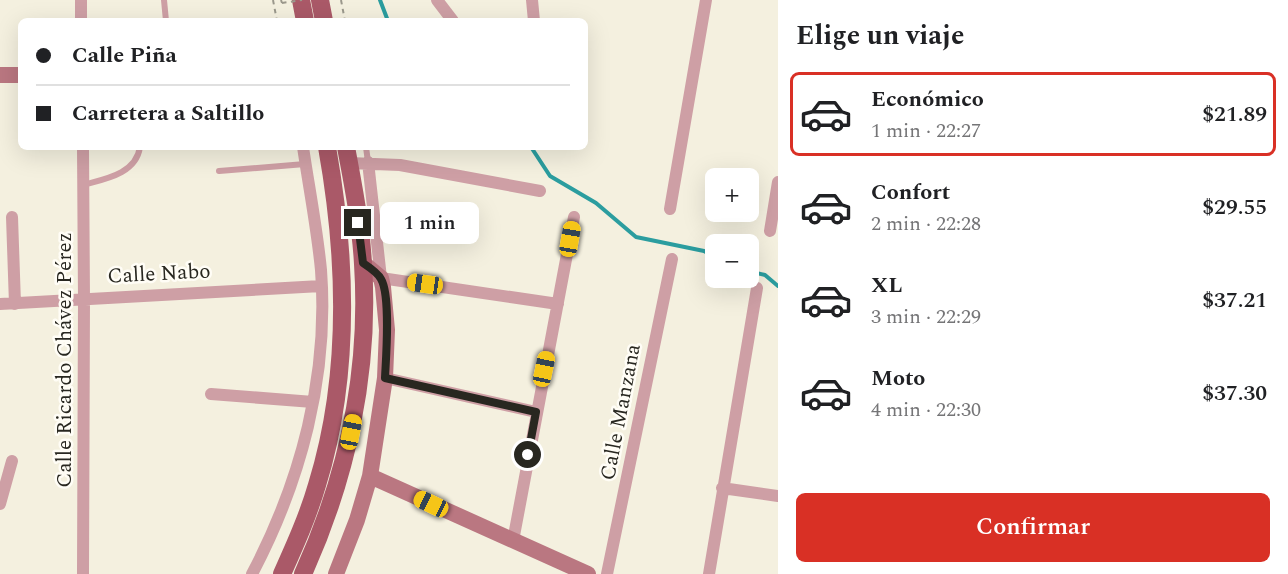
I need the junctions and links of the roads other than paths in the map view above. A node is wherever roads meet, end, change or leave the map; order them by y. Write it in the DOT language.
graph roads {
  1 [pos="81,0"];
  2 [pos="164,0"];
  3 [pos="302,0"];
  4 [pos="320,0"];
  5 [pos="437,0"];
  6 [pos="532,0"];
  7 [pos="706,0"];
  8 [pos="81,18"];
  9 [pos="166,18"];
  10 [pos="305,18"];
  11 [pos="323,18"];
  12 [pos="451,18"];
  13 [pos="534,18"];
  14 [pos="0,75"];
  15 [pos="18,75"];
  16 [pos="82,150"];
  17 [pos="139,150"];
  18 [pos="303,150"];
  19 [pos="327,150"];
  20 [pos="366,150"];
  21 [pos="348,155"];
  22 [pos="368,162"];
  23 [pos="305,164"];
  24 [pos="219,171"];
  25 [pos="778,182"];
  26 [pos="83,185"];
  27 [pos="540,191"];
  28 [pos="670,209"];
  29 [pos="12,217"];
  30 [pos="574,217"];
  31 [pos="770,231"];
  32 [pos="672,259"];
  33 [pos="363,263"];
  34 [pos="381,278"];
  35 [pos="321,286"];
  36 [pos="757,288"];
  37 [pos="84,300"];
  38 [pos="0,304"];
  39 [pos="15,304"];
  40 [pos="558,304"];
  41 [pos="385,378"];
  42 [pos="211,393"];
  43 [pos="314,402"];
  44 [pos="536,412"];
  45 [pos="12,460"];
  46 [pos="370,476"];
  47 [pos="722,488"];
  48 [pos="778,496"];
  49 [pos="0,504"];
  50 [pos="513,541"];
  51 [pos="583,573"];
  52 [pos="83,574"];
  53 [pos="252,574"];
  54 [pos="282,574"];
  55 [pos="303,574"];
  56 [pos="336,574"];
  57 [pos="608,574"];
  58 [pos="709,574"];
  1 -- 8 [label="street"];
  2 -- 9 [label="lane"];
  3 -- 10 [label="main road"];
  4 -- 11 [label="main road"];
  5 -- 12 [label="street"];
  6 -- 13 [label="street"];
  7 -- 28 [label="street"];
  14 -- 15 [label="street"];
  16 -- 26 [label="street, Calle Ricardo Chávez Pérez"];
  17 -- 26 [label="lane"];
  18 -- 23 [label="street"];
  19 -- 54 [label="main road"];
  20 -- 22 [label="lane"];
  21 -- 22 [label="street"];
  21 -- 33 [label="main road"];
  22 -- 27 [label="street"];
  22 -- 34 [label="street"];
  23 -- 24 [label="lane"];
  23 -- 35 [label="street"];
  25 -- 31 [label="street"];
  26 -- 37 [label="street, Calle Ricardo Chávez Pérez"];
  29 -- 39 [label="street"];
  30 -- 40 [label="street"];
  32 -- 57 [label="street, Calle Manzana"];
  33 -- 34 [label="street"];
  33 -- 55 [label="main road"];
  34 -- 40 [label="street"];
  34 -- 41 [label="street"];
  35 -- 37 [label="street, Calle Nabo"];
  35 -- 43 [label="street"];
  36 -- 47 [label="street"];
  37 -- 39 [label="street, Calle Nabo"];
  37 -- 52 [label="street, Calle Ricardo Chávez Pérez"];
  38 -- 39 [label="street, Calle Nabo"];
  40 -- 44 [label="street"];
  41 -- 44 [label="street"];
  41 -- 46 [label="street"];
  42 -- 43 [label="street"];
  43 -- 53 [label="street"];
  44 -- 50 [label="street"];
  45 -- 49 [label="street"];
  46 -- 50 [label="street"];
  46 -- 56 [label="street"];
  47 -- 48 [label="street"];
  47 -- 58 [label="street"];
  50 -- 51 [label="street"];
}
